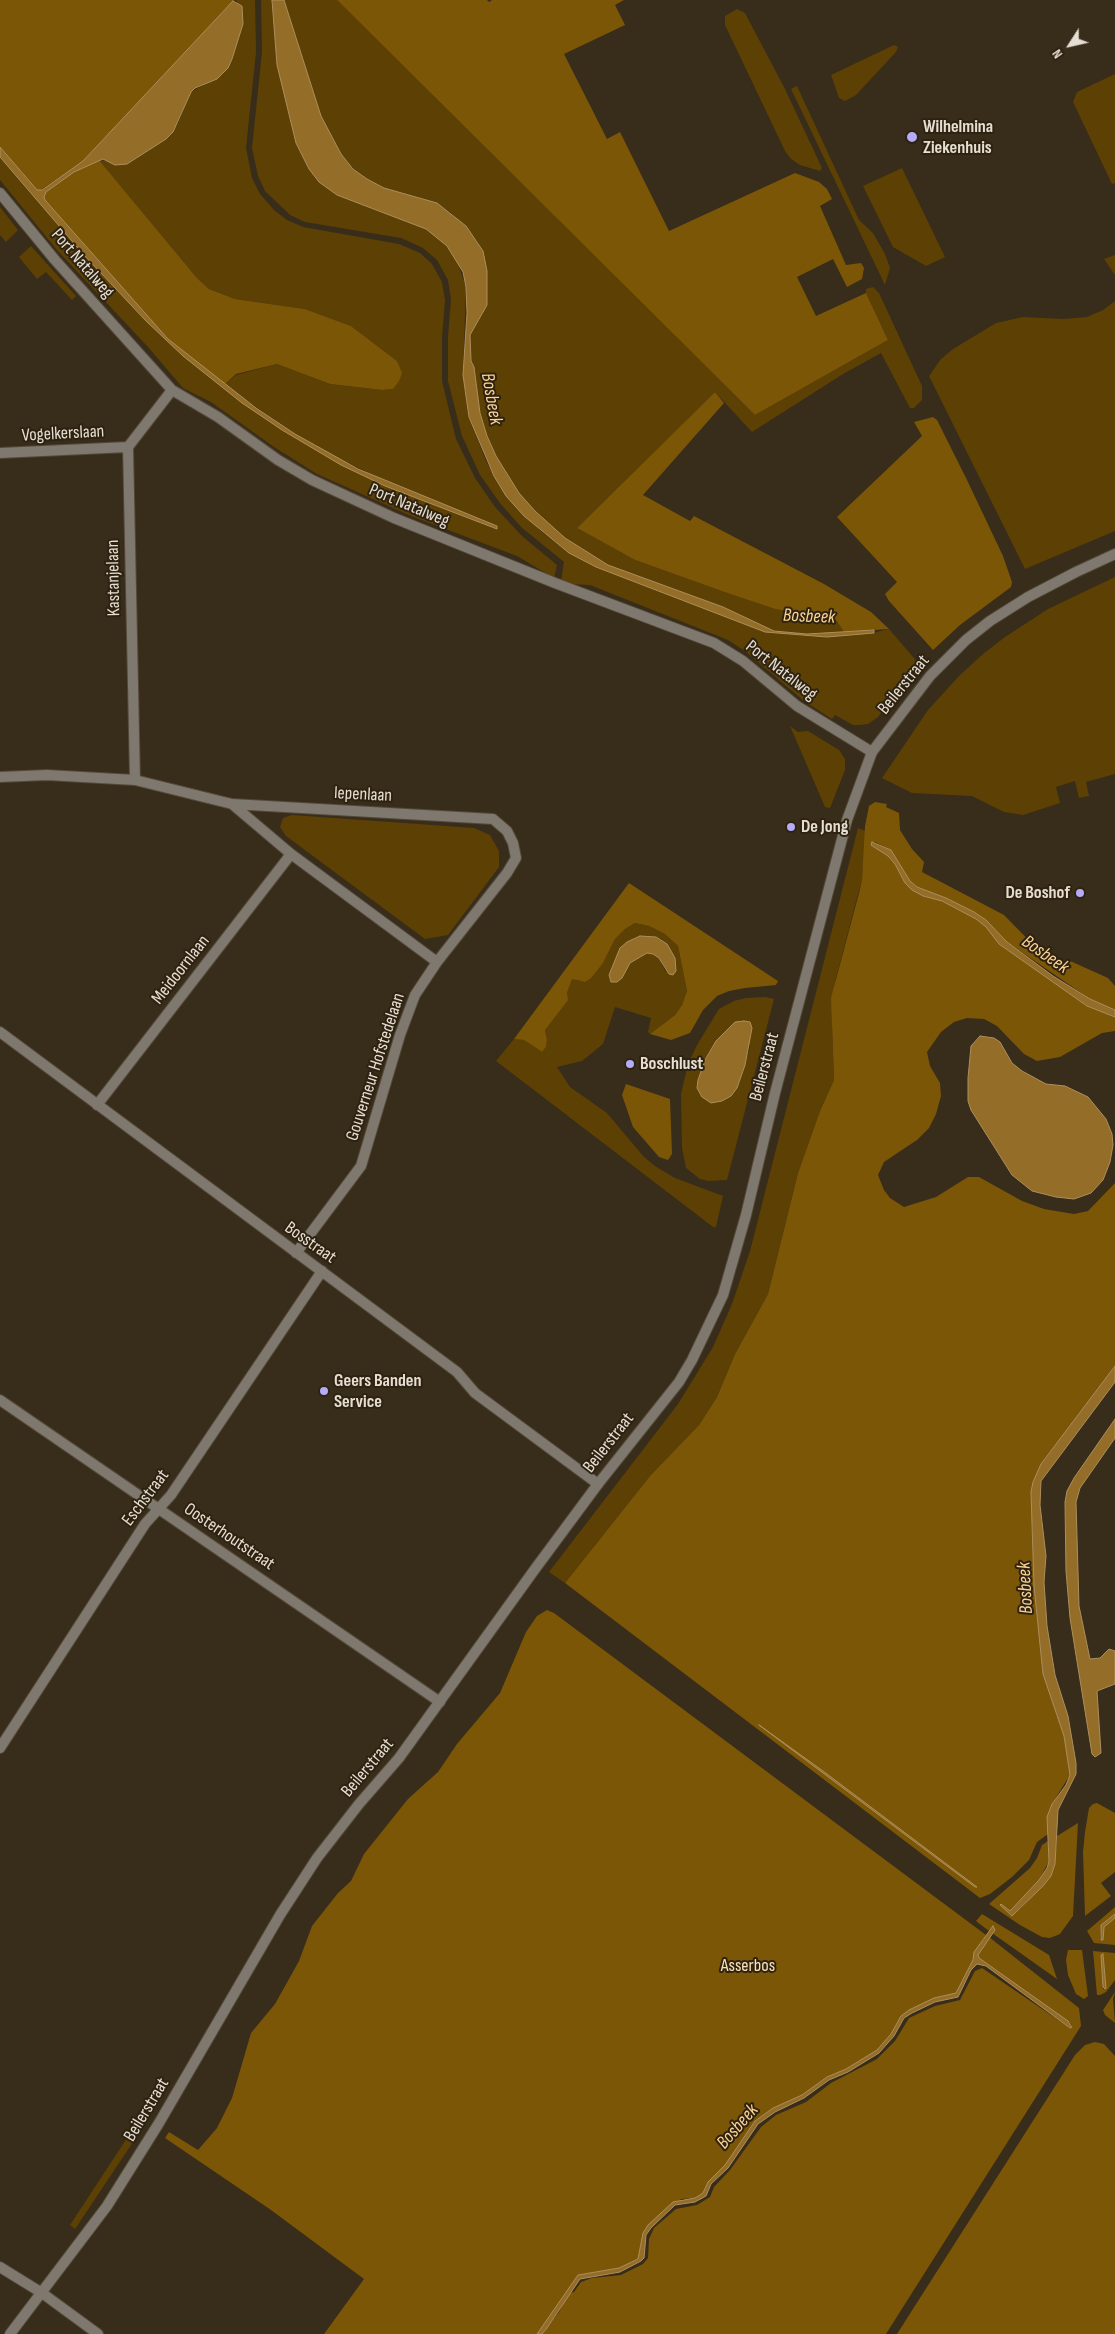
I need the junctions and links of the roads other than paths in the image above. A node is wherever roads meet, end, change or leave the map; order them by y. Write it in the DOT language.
graph roads {
  1 [pos="0,193"];
  2 [pos="172,390"];
  3 [pos="128,447"];
  4 [pos="0,453"];
  5 [pos="1115,554"];
  6 [pos="872,752"];
  7 [pos="0,777"];
  8 [pos="135,780"];
  9 [pos="232,804"];
  10 [pos="493,818"];
  11 [pos="291,854"];
  12 [pos="437,962"];
  13 [pos="0,1032"];
  14 [pos="97,1105"];
  15 [pos="296,1253"];
  16 [pos="322,1271"];
  17 [pos="0,1400"];
  18 [pos="598,1484"];
  19 [pos="158,1508"];
  20 [pos="440,1702"];
  21 [pos="0,1748"];
  22 [pos="0,2268"];
  23 [pos="42,2293"];
  24 [pos="10,2334"];
  25 [pos="98,2334"];
  1 -- 2 [label="street, Port Natalweg"];
  2 -- 3 [label="street"];
  2 -- 6 [label="street, Port Natalweg"];
  3 -- 4 [label="street, Vogelkerslaan"];
  3 -- 8 [label="street, Kastanjelaan"];
  5 -- 6 [label="street, Beilerstraat"];
  6 -- 18 [label="street, Beilerstraat"];
  7 -- 8 [label="street, Iepenlaan"];
  8 -- 9 [label="street, Iepenlaan"];
  9 -- 10 [label="street, Iepenlaan"];
  9 -- 11 [label="street, Iepenlaan"];
  10 -- 12 [label="street, Gouverneur Hofstedelaan"];
  11 -- 12 [label="street, Iepenlaan"];
  11 -- 14 [label="street, Meidoornlaan"];
  12 -- 15 [label="street, Gouverneur Hofstedelaan"];
  13 -- 14 [label="street, Bosstraat"];
  14 -- 15 [label="street, Bosstraat"];
  15 -- 16 [label="street, Bosstraat"];
  16 -- 18 [label="street, Bosstraat"];
  16 -- 19 [label="street, Eschstraat"];
  17 -- 19 [label="street, Oosterhoutstraat"];
  18 -- 20 [label="street, Beilerstraat"];
  19 -- 20 [label="street, Oosterhoutstraat"];
  19 -- 21 [label="street, Eschstraat"];
  20 -- 23 [label="street, Beilerstraat"];
  22 -- 23 [label="street"];
  23 -- 24 [label="street, Beilerstraat"];
  23 -- 25 [label="street"];
}
